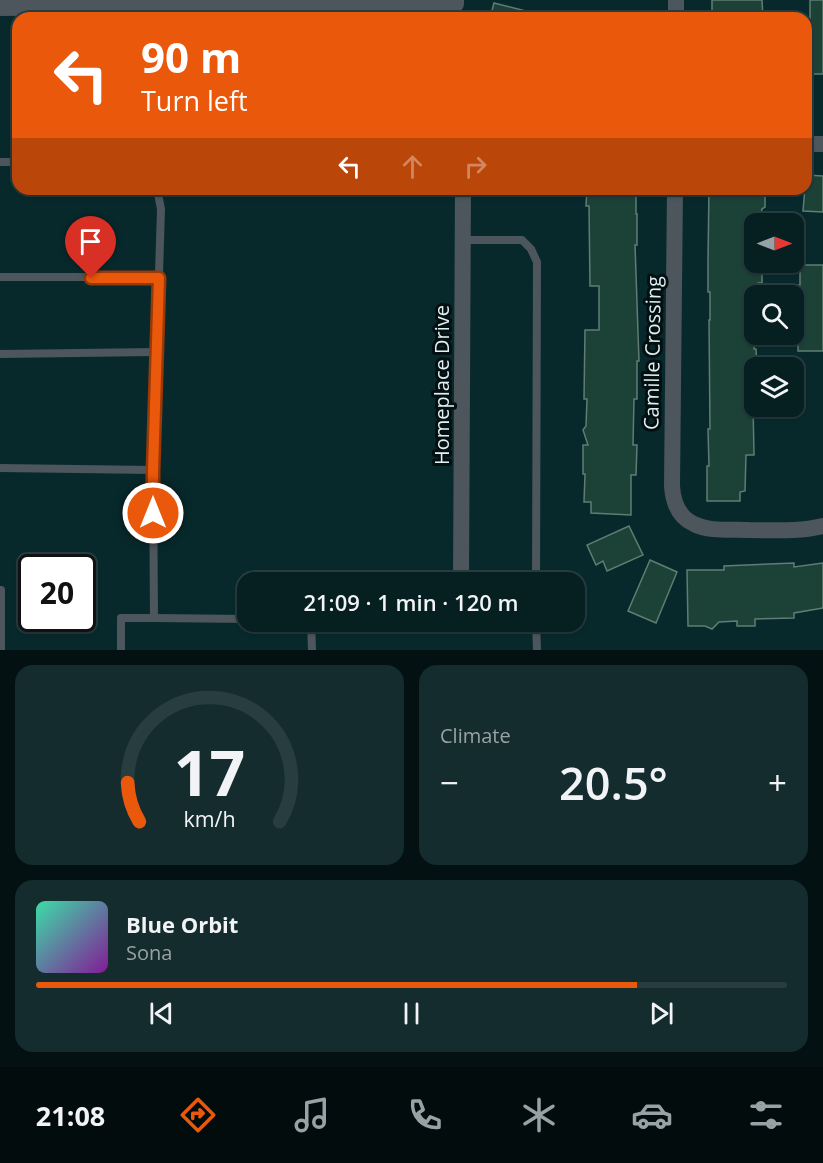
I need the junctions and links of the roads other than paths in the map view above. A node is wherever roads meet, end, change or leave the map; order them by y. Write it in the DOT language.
graph roads {
  1 [pos="456,2"];
  2 [pos="32,4"];
  3 [pos="0,8"];
  4 [pos="158,195"];
  5 [pos="463,195"];
  6 [pos="675,195"];
  7 [pos="462,240"];
  8 [pos="0,278"];
  9 [pos="159,278"];
  10 [pos="156,352"];
  11 [pos="0,354"];
  12 [pos="0,468"];
  13 [pos="153,471"];
  14 [pos="823,526"];
  15 [pos="461,572"];
  16 [pos="536,572"];
  17 [pos="0,590"];
  18 [pos="154,618"];
  19 [pos="237,619"];
  20 [pos="311,632"];
  21 [pos="536,632"];
  22 [pos="1,650"];
  23 [pos="121,650"];
  24 [pos="312,650"];
  25 [pos="537,650"];
  1 -- 2 [label="street"];
  2 -- 3 [label="street"];
  4 -- 9 [label="lane"];
  5 -- 7 [label="street, Homeplace Drive"];
  6 -- 14 [label="street, Camille Crossing"];
  7 -- 15 [label="street, Homeplace Drive"];
  7 -- 16 [label="lane"];
  8 -- 9 [label="lane"];
  9 -- 10 [label="lane"];
  10 -- 11 [label="lane"];
  10 -- 13 [label="lane"];
  12 -- 13 [label="lane"];
  13 -- 18 [label="lane"];
  17 -- 22 [label="lane"];
  18 -- 19 [label="lane"];
  18 -- 23 [label="lane"];
  20 -- 24 [label="lane"];
  21 -- 25 [label="lane"];
}
